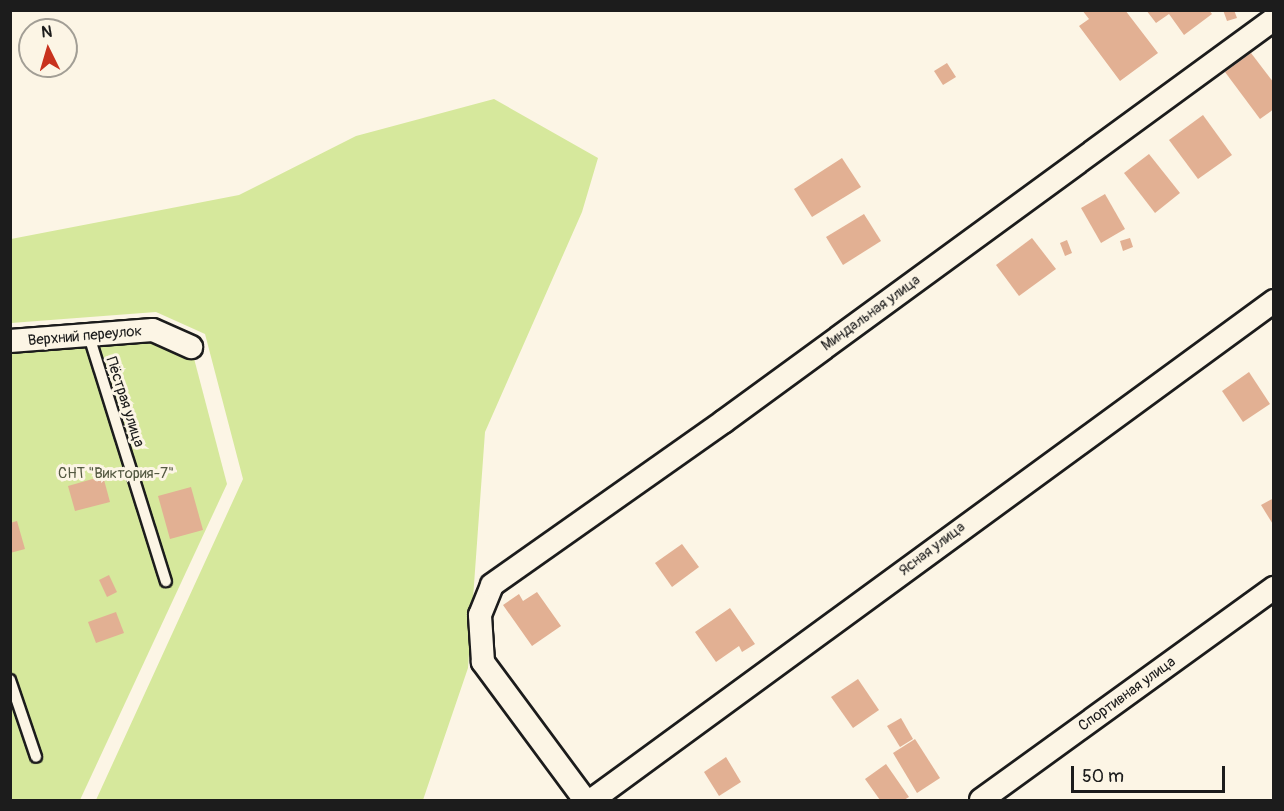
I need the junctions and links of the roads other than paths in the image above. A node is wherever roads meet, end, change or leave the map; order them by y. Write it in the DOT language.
graph roads {
  1 [pos="1274,19"];
  2 [pos="1274,301"];
  3 [pos="89,336"];
  4 [pos="10,342"];
  5 [pos="192,347"];
  6 [pos="166,580"];
  7 [pos="1274,588"];
  8 [pos="10,680"];
  9 [pos="36,757"];
  10 [pos="585,801"];
  11 [pos="592,801"];
  12 [pos="981,801"];
  1 -- 10 [label="street, Миндальная улица"];
  2 -- 11 [label="street, Ясная улица"];
  3 -- 4 [label="street, Верхний переулок"];
  3 -- 5 [label="street, Верхний переулок"];
  3 -- 6 [label="lane, Пёстрая улица"];
  7 -- 12 [label="street, Спортивная улица"];
  8 -- 9 [label="lane"];
}
